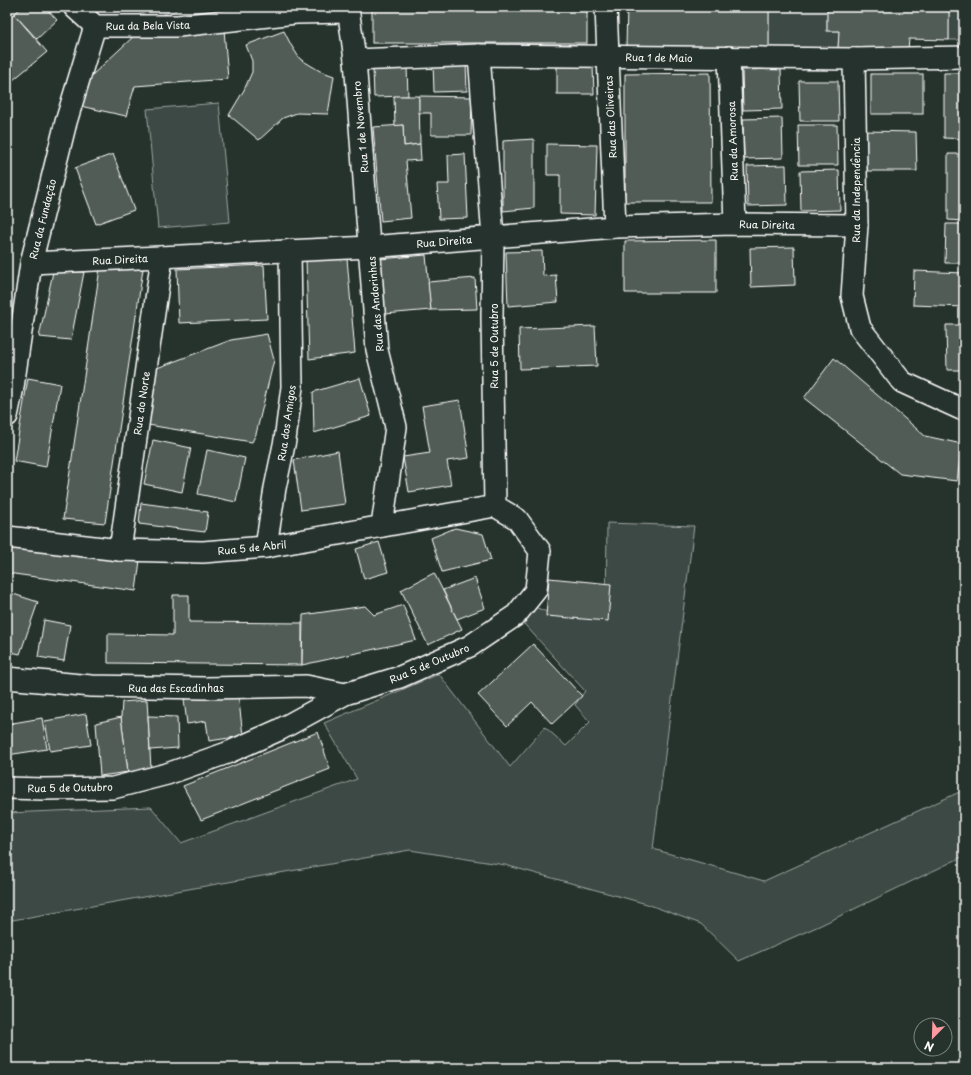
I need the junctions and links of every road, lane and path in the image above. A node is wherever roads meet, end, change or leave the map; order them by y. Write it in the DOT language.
graph roads {
  1 [pos="74,7"];
  2 [pos="606,7"];
  3 [pos="348,10"];
  4 [pos="95,26"];
  5 [pos="479,55"];
  6 [pos="607,56"];
  7 [pos="729,57"];
  8 [pos="964,57"];
  9 [pos="854,59"];
  10 [pos="355,60"];
  11 [pos="735,224"];
  12 [pos="857,225"];
  13 [pos="615,227"];
  14 [pos="493,237"];
  15 [pos="370,247"];
  16 [pos="290,250"];
  17 [pos="162,257"];
  18 [pos="31,263"];
  19 [pos="964,409"];
  20 [pos="7,416"];
  21 [pos="495,506"];
  22 [pos="382,526"];
  23 [pos="7,537"];
  24 [pos="266,547"];
  25 [pos="120,550"];
  26 [pos="7,678"];
  27 [pos="344,694"];
  28 [pos="7,788"];
  1 -- 4 [label="street, Rua da Bela Vista"];
  2 -- 6 [label="street, Rua das Oliveiras"];
  3 -- 4 [label="street, Rua da Bela Vista"];
  3 -- 10 [label="street, Rua 1 de Novembro"];
  4 -- 18 [label="street, Rua da Fundação"];
  5 -- 6 [label="street, Rua 1 de Maio"];
  5 -- 10 [label="street, Rua 1 de Maio"];
  5 -- 14 [label="street, Rua 5 de Outubro"];
  6 -- 7 [label="street, Rua 1 de Maio"];
  6 -- 13 [label="street, Rua das Oliveiras"];
  7 -- 9 [label="street, Rua 1 de Maio"];
  7 -- 11 [label="street, Rua da Amorosa"];
  8 -- 9 [label="street, Rua 1 de Maio"];
  9 -- 12 [label="street, Rua da Independência"];
  10 -- 15 [label="street, Rua 1 de Novembro"];
  11 -- 12 [label="street, Rua Direita"];
  11 -- 13 [label="street, Rua Direita"];
  12 -- 19 [label="street, Rua da Independência"];
  13 -- 14 [label="street, Rua Direita"];
  14 -- 15 [label="street, Rua Direita"];
  14 -- 21 [label="street, Rua 5 de Outubro"];
  15 -- 16 [label="street, Rua Direita"];
  15 -- 22 [label="street, Rua das Andorinhas"];
  16 -- 17 [label="street, Rua Direita"];
  16 -- 24 [label="street, Rua dos Amigos"];
  17 -- 18 [label="street, Rua Direita"];
  17 -- 25 [label="street, Rua do Norte"];
  18 -- 20 [label="street, Rua da Fundação"];
  21 -- 22 [label="street, Rua 5 de Abril"];
  21 -- 27 [label="street, Rua 5 de Outubro"];
  22 -- 24 [label="street, Rua 5 de Abril"];
  23 -- 25 [label="street, Rua 5 de Abril"];
  24 -- 25 [label="street, Rua 5 de Abril"];
  26 -- 27 [label="street, Rua das Escadinhas"];
  27 -- 28 [label="street, Rua 5 de Outubro"];
}
